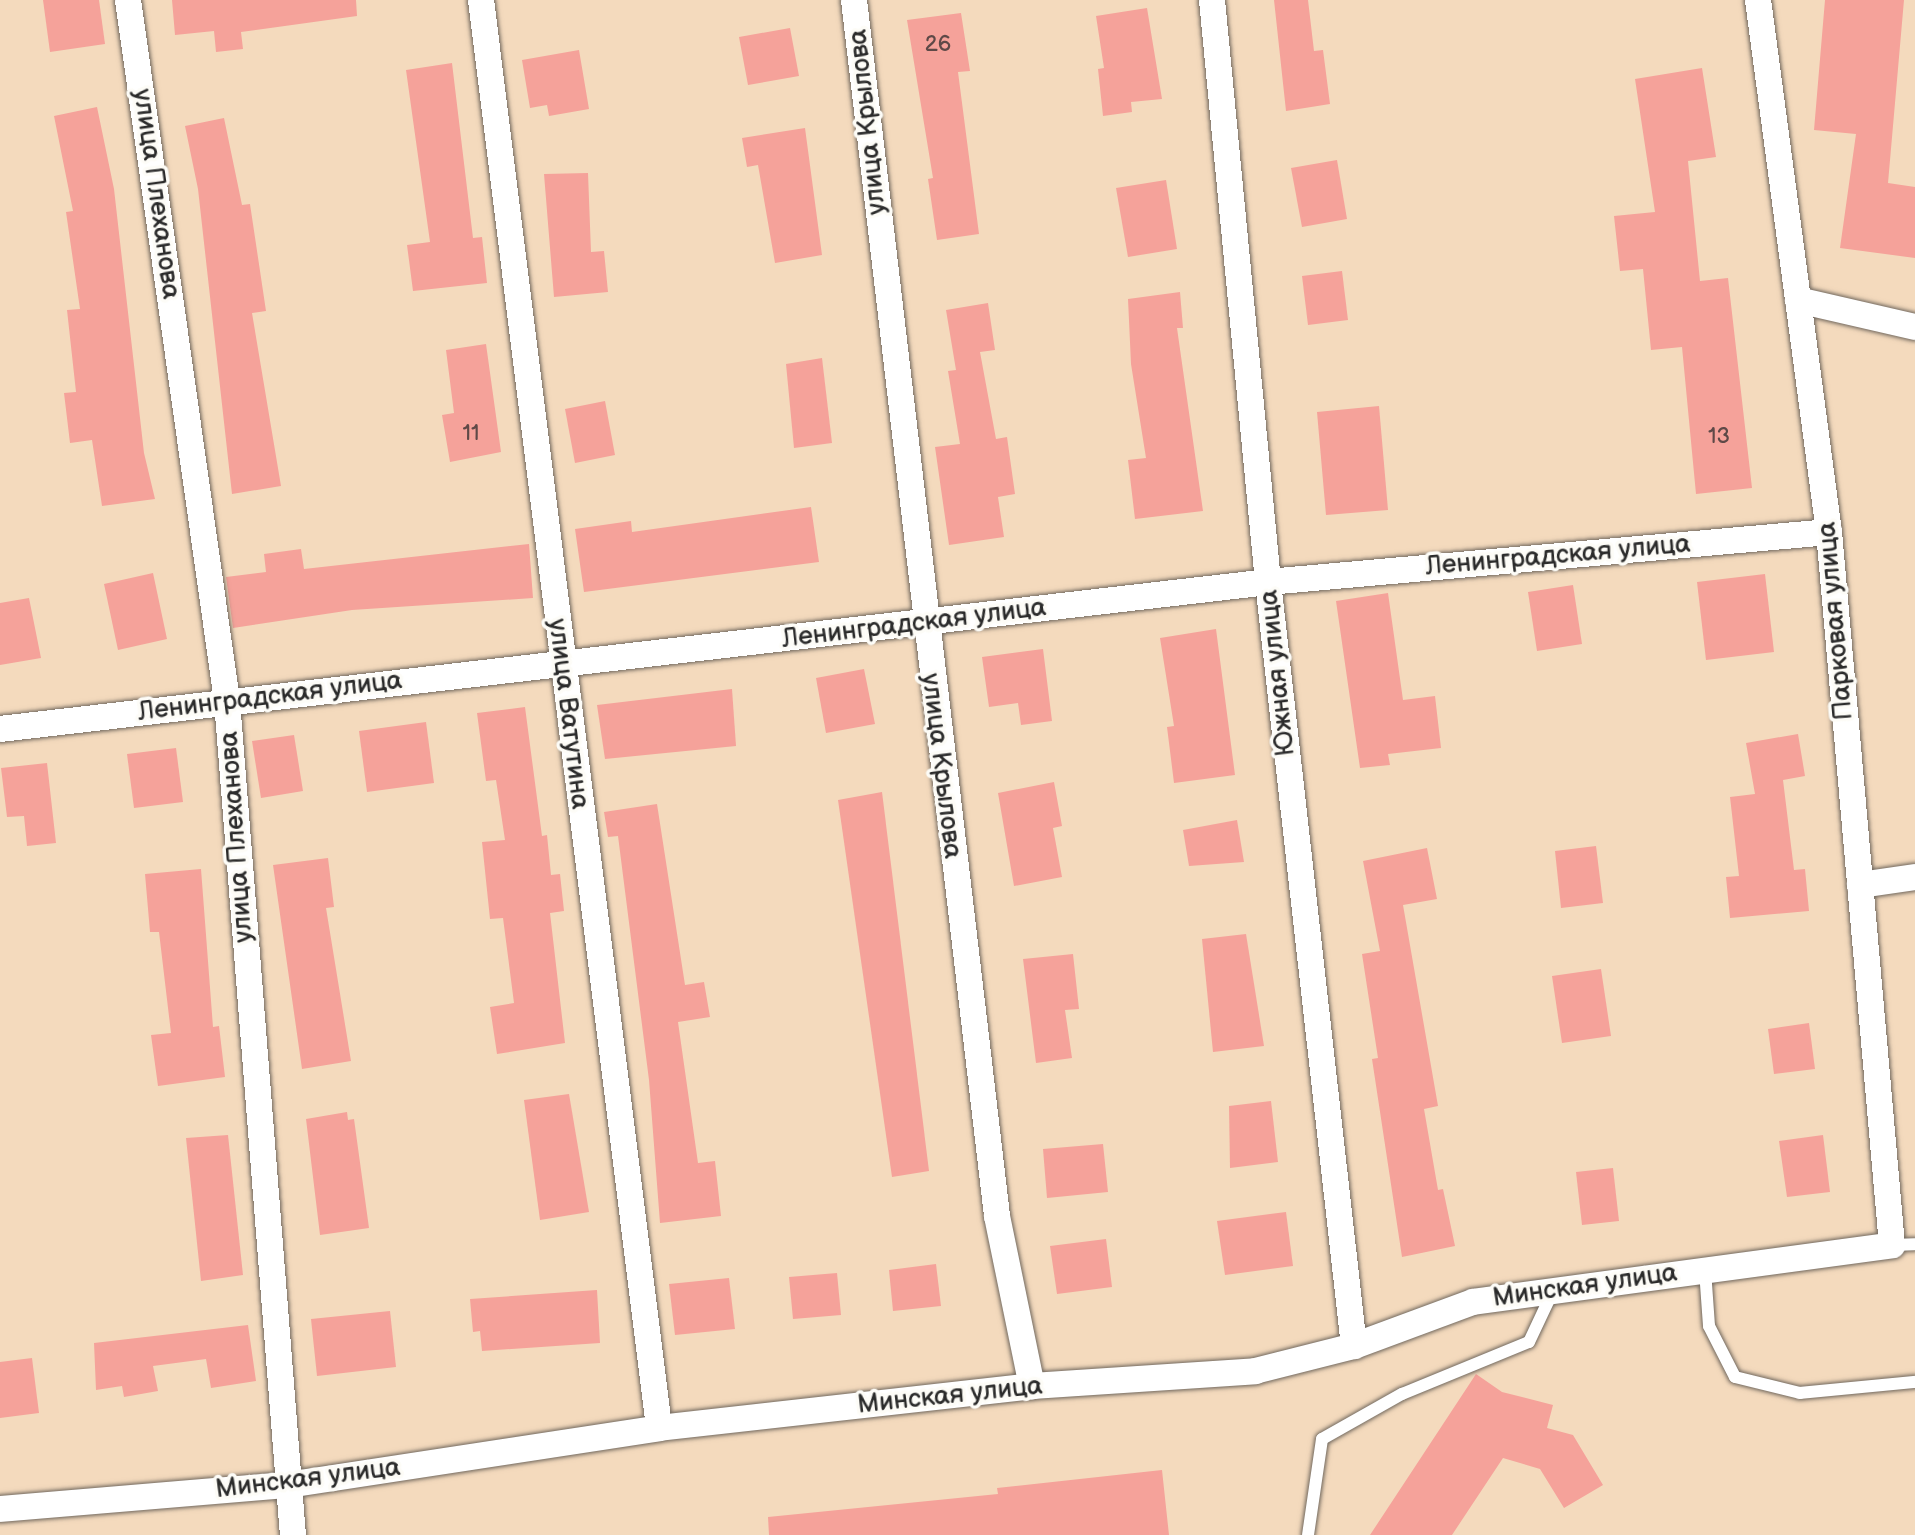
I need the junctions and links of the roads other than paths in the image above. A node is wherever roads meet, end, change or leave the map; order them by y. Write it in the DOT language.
graph roads {
  1 [pos="128,0"];
  2 [pos="481,0"];
  3 [pos="854,0"];
  4 [pos="1212,0"];
  5 [pos="1758,0"];
  6 [pos="1798,300"];
  7 [pos="1915,327"];
  8 [pos="1829,532"];
  9 [pos="1268,582"];
  10 [pos="924,624"];
  11 [pos="562,663"];
  12 [pos="227,701"];
  13 [pos="0,729"];
  14 [pos="1915,877"];
  15 [pos="1860,885"];
  16 [pos="1903,1244"];
  17 [pos="1705,1270"];
  18 [pos="1553,1291"];
  19 [pos="1354,1346"];
  20 [pos="1915,1382"];
  21 [pos="1032,1386"];
  22 [pos="659,1428"];
  23 [pos="288,1485"];
  24 [pos="0,1509"];
  25 [pos="293,1535"];
  26 [pos="1308,1535"];
  1 -- 12 [label="street, улица Плеханова"];
  2 -- 11 [label="street, улица Ватутина"];
  3 -- 10 [label="street, улица Крылова"];
  4 -- 9 [label="street, Южная улица"];
  5 -- 6 [label="street, Парковая улица"];
  6 -- 7 [label="street"];
  6 -- 8 [label="street, Парковая улица"];
  8 -- 9 [label="street, Ленинградская улица"];
  8 -- 15 [label="street, Парковая улица"];
  9 -- 10 [label="street, Ленинградская улица"];
  9 -- 19 [label="street, Южная улица"];
  10 -- 11 [label="street, Ленинградская улица"];
  10 -- 21 [label="street, улица Крылова"];
  11 -- 12 [label="street, Ленинградская улица"];
  11 -- 22 [label="street, улица Ватутина"];
  12 -- 13 [label="street, Ленинградская улица"];
  12 -- 23 [label="street, улица Плеханова"];
  14 -- 15 [label="street"];
  15 -- 16 [label="street, Парковая улица"];
  16 -- 17 [label="street, Минская улица"];
  17 -- 18 [label="street, Минская улица"];
  17 -- 20 [label="lane"];
  18 -- 19 [label="street, Минская улица"];
  18 -- 26 [label="lane"];
  19 -- 21 [label="street, Минская улица"];
  21 -- 22 [label="street, Минская улица"];
  22 -- 23 [label="street, Минская улица"];
  23 -- 24 [label="street, Минская улица"];
  23 -- 25 [label="street, улица Плеханова"];
}
